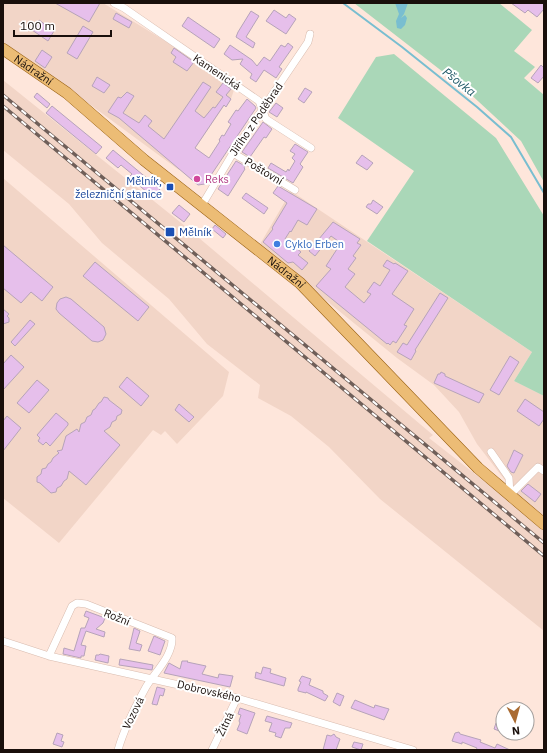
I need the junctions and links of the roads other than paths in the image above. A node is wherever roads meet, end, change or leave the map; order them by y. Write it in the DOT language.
graph roads {
  1 [pos="114,3"];
  2 [pos="310,34"];
  3 [pos="3,49"];
  4 [pos="262,111"];
  5 [pos="311,148"];
  6 [pos="233,153"];
  7 [pos="295,190"];
  8 [pos="202,205"];
  9 [pos="491,452"];
  10 [pos="544,471"];
  11 [pos="510,495"];
  12 [pos="544,523"];
  13 [pos="3,641"];
  14 [pos="49,656"];
  15 [pos="153,678"];
  16 [pos="237,698"];
  17 [pos="403,748"];
  18 [pos="118,750"];
  19 [pos="212,750"];
  20 [pos="413,750"];
  1 -- 4 [label="street, Kamenická"];
  2 -- 4 [label="street, Jiřího z Poděbrad"];
  3 -- 8 [label="main road, Nádražní"];
  4 -- 5 [label="street, Kamenická"];
  4 -- 6 [label="street, Jiřího z Poděbrad"];
  6 -- 7 [label="street, Poštovní"];
  6 -- 8 [label="street, Jiřího z Poděbrad"];
  8 -- 11 [label="main road, Nádražní"];
  9 -- 11 [label="street"];
  10 -- 11 [label="street"];
  11 -- 12 [label="main road, Nádražní"];
  13 -- 14 [label="street, Dobrovského"];
  14 -- 15 [label="street, Dobrovského"];
  14 -- 15 [label="street, Rožní"];
  15 -- 16 [label="street, Dobrovského"];
  15 -- 18 [label="street, Vozová"];
  16 -- 17 [label="street, Dobrovského"];
  16 -- 19 [label="street, Žitná"];
  17 -- 20 [label="street, Dobrovského"];
}
